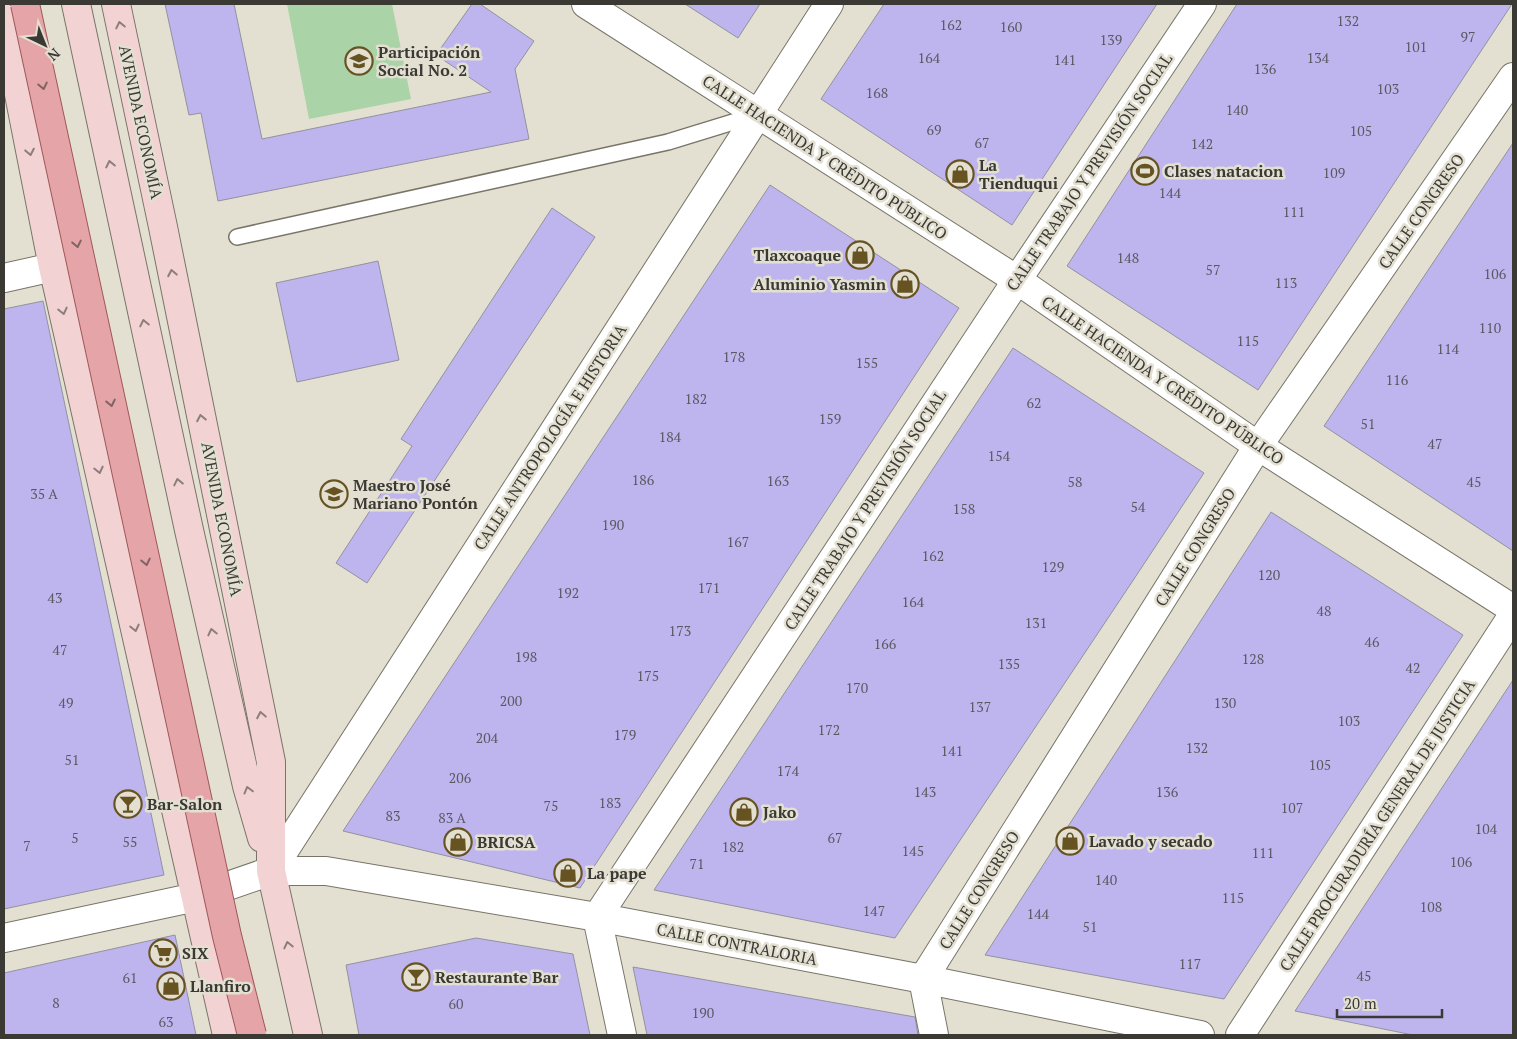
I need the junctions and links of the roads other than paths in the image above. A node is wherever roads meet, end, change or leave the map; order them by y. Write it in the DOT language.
graph roads {
  1 [pos="25,4"];
  2 [pos="76,4"];
  3 [pos="116,4"];
  4 [pos="586,4"];
  5 [pos="829,4"];
  6 [pos="1202,4"];
  7 [pos="4,18"];
  8 [pos="1513,77"];
  9 [pos="757,114"];
  10 [pos="237,237"];
  11 [pos="54,267"];
  12 [pos="4,278"];
  13 [pos="1017,280"];
  14 [pos="1258,446"];
  15 [pos="1513,609"];
  16 [pos="1513,615"];
  17 [pos="271,871"];
  18 [pos="196,897"];
  19 [pos="597,917"];
  20 [pos="4,938"];
  21 [pos="923,979"];
  22 [pos="227,1035"];
  23 [pos="252,1035"];
  24 [pos="308,1035"];
  25 [pos="622,1035"];
  26 [pos="934,1035"];
  27 [pos="1200,1035"];
  28 [pos="1240,1035"];
  1 -- 23 [label="main road, one-way, bridge"];
  17 -- 2 [label="main road, one-way"];
  17 -- 3 [label="main road, AVENIDA ECONOMÍA, one-way"];
  4 -- 9 [label="street, CALLE HACIENDA Y CRÉDITO PÚBLICO"];
  5 -- 9 [label="street, CALLE ANTROPOLOGÍA E HISTORIA"];
  6 -- 13 [label="street, CALLE TRABAJO Y PREVISIÓN SOCIAL"];
  7 -- 11 [label="main road, one-way"];
  8 -- 14 [label="street, CALLE CONGRESO"];
  9 -- 10 [label="lane"];
  9 -- 13 [label="street, CALLE HACIENDA Y CRÉDITO PÚBLICO"];
  9 -- 17 [label="street, CALLE ANTROPOLOGÍA E HISTORIA"];
  11 -- 12 [label="street"];
  11 -- 18 [label="main road, one-way"];
  13 -- 14 [label="street, CALLE HACIENDA Y CRÉDITO PÚBLICO"];
  13 -- 19 [label="street, CALLE TRABAJO Y PREVISIÓN SOCIAL"];
  14 -- 15 [label="street, CALLE HACIENDA Y CRÉDITO PÚBLICO"];
  14 -- 21 [label="street, CALLE CONGRESO"];
  16 -- 28 [label="street, CALLE PROCURADURÍA GENERAL DE JUSTICIA"];
  17 -- 18 [label="street, CALLE CONTRALORIA"];
  17 -- 19 [label="street, CALLE CONTRALORIA"];
  24 -- 17 [label="main road, AVENIDA ECONOMÍA, one-way"];
  18 -- 20 [label="street, CALLE CONTRALORIA"];
  18 -- 22 [label="main road"];
  19 -- 21 [label="street, CALLE CONTRALORIA"];
  19 -- 25 [label="street"];
  21 -- 26 [label="street"];
  21 -- 27 [label="street, CALLE CONTRALORIA"];
}
